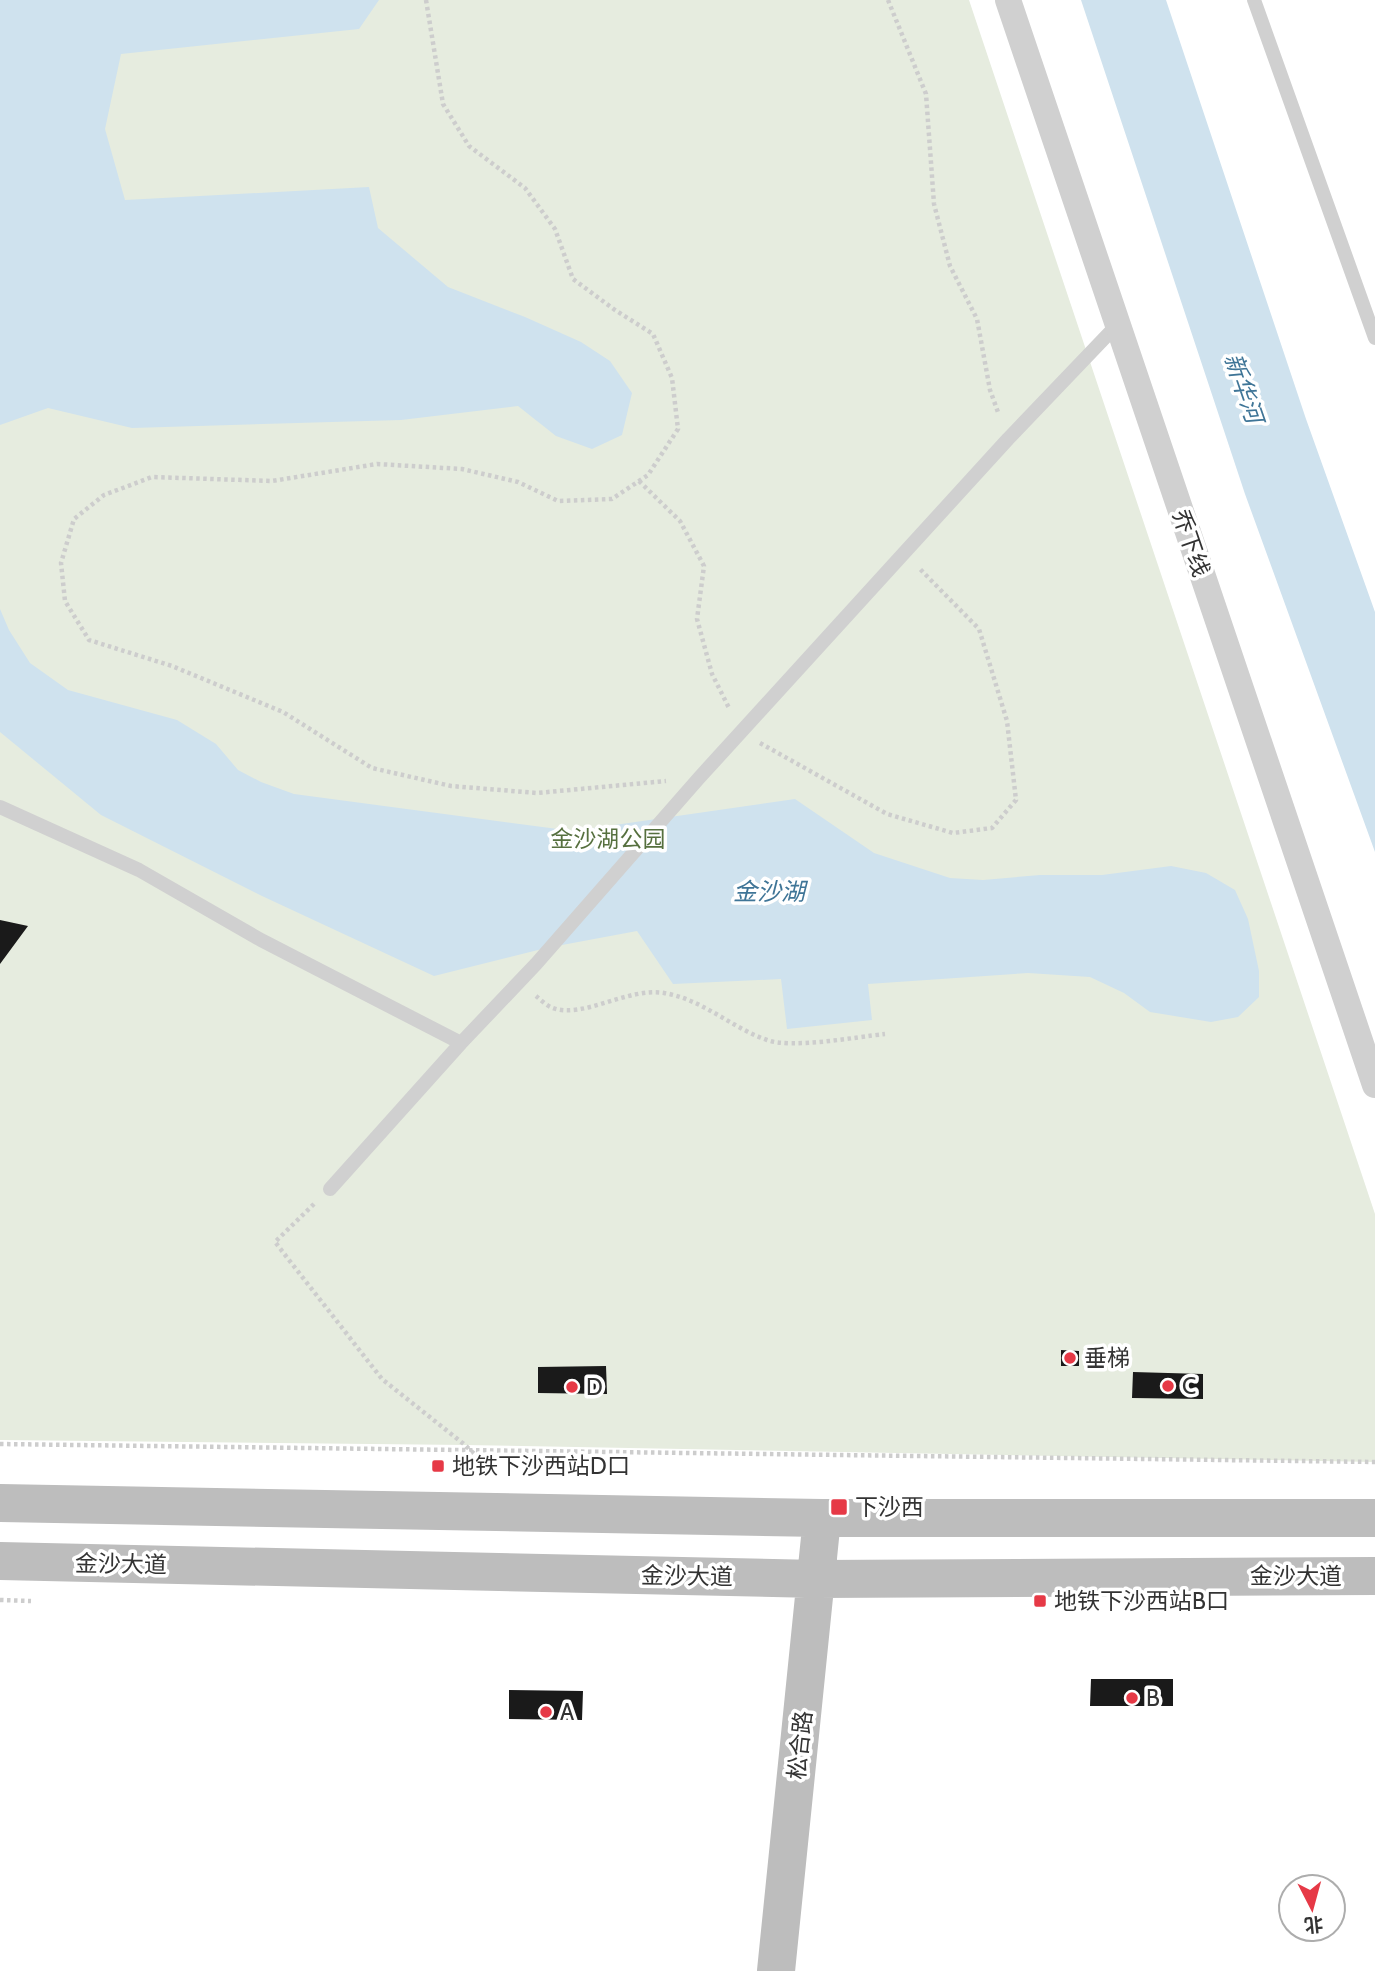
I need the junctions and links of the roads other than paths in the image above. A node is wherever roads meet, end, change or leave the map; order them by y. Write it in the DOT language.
graph roads {
  1 [pos="1009,0"];
  2 [pos="1254,0"];
  3 [pos="1117,325"];
  4 [pos="1375,338"];
  5 [pos="0,807"];
  6 [pos="461,1043"];
  7 [pos="1375,1086"];
  8 [pos="330,1189"];
  9 [pos="0,1503"];
  10 [pos="822,1518"];
  11 [pos="1375,1518"];
  12 [pos="0,1561"];
  13 [pos="1375,1576"];
  14 [pos="817,1579"];
  15 [pos="776,1971"];
  1 -- 3 [label="street, 乔下线"];
  2 -- 4 [label="lane"];
  3 -- 6 [label="lane"];
  3 -- 7 [label="street, 乔下线"];
  5 -- 6 [label="lane"];
  6 -- 8 [label="lane"];
  9 -- 10 [label="main road"];
  10 -- 11 [label="main road"];
  10 -- 14 [label="main road, 松合路"];
  12 -- 14 [label="main road, 金沙大道"];
  13 -- 14 [label="main road, 金沙大道"];
  14 -- 15 [label="main road, 松合路"];
}
